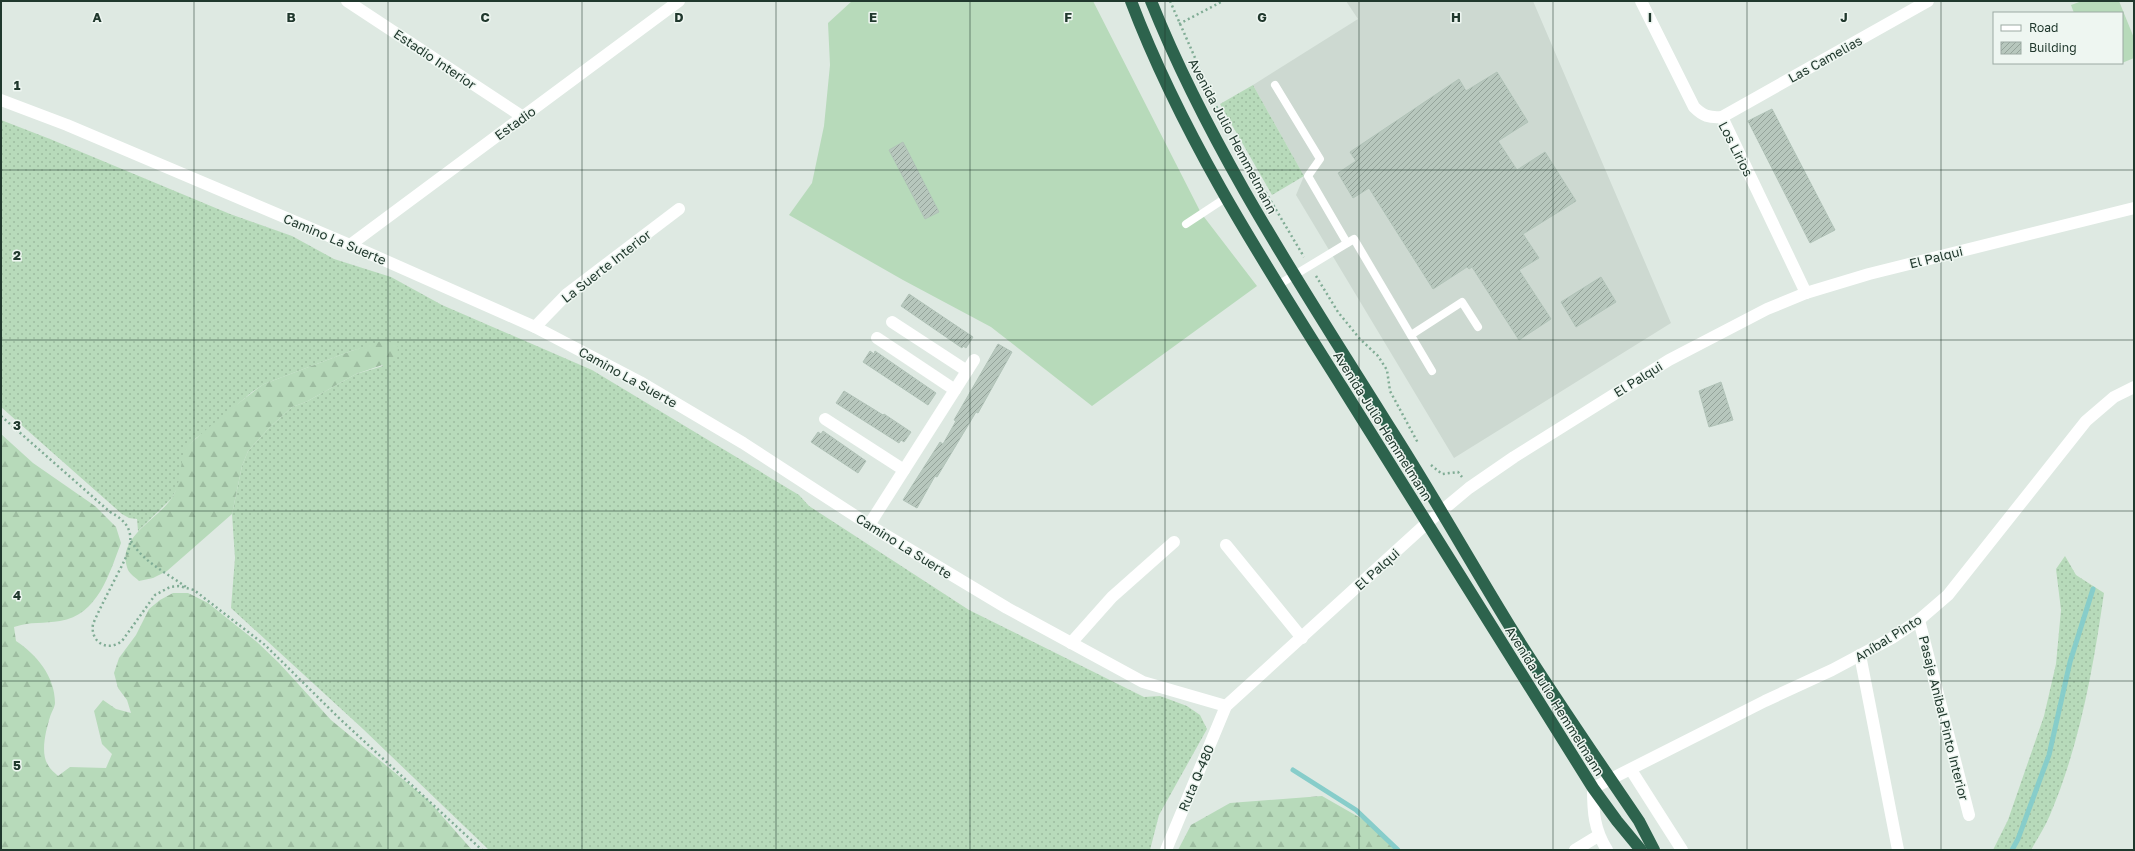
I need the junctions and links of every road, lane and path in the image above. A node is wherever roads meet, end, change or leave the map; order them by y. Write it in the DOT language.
graph roads {
  1 [pos="347,1"];
  2 [pos="679,1"];
  3 [pos="1131,1"];
  4 [pos="1151,1"];
  5 [pos="1223,1"];
  6 [pos="1641,1"];
  7 [pos="1928,1"];
  8 [pos="1178,24"];
  9 [pos="1275,85"];
  10 [pos="1,100"];
  11 [pos="523,117"];
  12 [pos="1722,117"];
  13 [pos="1227,197"];
  14 [pos="2134,208"];
  15 [pos="679,209"];
  16 [pos="1186,224"];
  17 [pos="1347,243"];
  18 [pos="350,245"];
  19 [pos="1295,276"];
  20 [pos="1278,285"];
  21 [pos="1806,293"];
  22 [pos="892,322"];
  23 [pos="535,327"];
  24 [pos="1478,327"];
  25 [pos="1411,335"];
  26 [pos="877,338"];
  27 [pos="974,360"];
  28 [pos="967,371"];
  29 [pos="1432,371"];
  30 [pos="2134,387"];
  31 [pos="956,390"];
  32 [pos="1,416"];
  33 [pos="825,418"];
  34 [pos="904,470"];
  35 [pos="1442,511"];
  36 [pos="1427,523"];
  37 [pos="869,525"];
  38 [pos="131,541"];
  39 [pos="1174,542"];
  40 [pos="1226,545"];
  41 [pos="187,587"];
  42 [pos="1919,620"];
  43 [pos="1302,638"];
  44 [pos="1071,643"];
  45 [pos="1860,655"];
  46 [pos="1226,706"];
  47 [pos="1631,770"];
  48 [pos="1611,778"];
  49 [pos="1593,788"];
  50 [pos="1969,815"];
  51 [pos="1598,836"];
  52 [pos="482,850"];
  53 [pos="1166,850"];
  54 [pos="1575,850"];
  55 [pos="1607,850"];
  56 [pos="1641,850"];
  57 [pos="1654,850"];
  58 [pos="1682,850"];
  59 [pos="1898,850"];
  1 -- 11 [label="street, Estadio Interior"];
  2 -- 11 [label="street, Estadio"];
  3 -- 13 [label="highway, Avenida Julio Hemmelmann"];
  4 -- 19 [label="highway, Avenida Julio Hemmelmann"];
  5 -- 8 [label="path"];
  6 -- 12 [label="street, Los Lirios"];
  7 -- 12 [label="street, Las Camelias"];
  9 -- 17 [label="lane"];
  10 -- 18 [label="street, Camino La Suerte"];
  11 -- 18 [label="street, Estadio"];
  12 -- 21 [label="street, Los Lirios"];
  13 -- 16 [label="lane"];
  13 -- 20 [label="highway, Avenida Julio Hemmelmann"];
  14 -- 21 [label="street, El Palqui"];
  15 -- 23 [label="street, La Suerte Interior"];
  17 -- 19 [label="lane"];
  17 -- 25 [label="lane"];
  18 -- 23 [label="street, Camino La Suerte"];
  19 -- 20 [label="lane"];
  19 -- 35 [label="highway, Avenida Julio Hemmelmann"];
  20 -- 36 [label="highway, Avenida Julio Hemmelmann"];
  21 -- 35 [label="street, El Palqui"];
  22 -- 28 [label="street"];
  23 -- 37 [label="street, Camino La Suerte"];
  24 -- 25 [label="lane"];
  25 -- 29 [label="lane"];
  26 -- 31 [label="street"];
  27 -- 28 [label="street"];
  28 -- 31 [label="street"];
  30 -- 42 [label="street, Aníbal Pinto"];
  31 -- 34 [label="street"];
  32 -- 38 [label="path"];
  33 -- 34 [label="street"];
  34 -- 37 [label="street"];
  35 -- 36 [label="street, El Palqui"];
  35 -- 48 [label="highway, Avenida Julio Hemmelmann"];
  36 -- 43 [label="street, El Palqui"];
  36 -- 49 [label="highway, Avenida Julio Hemmelmann"];
  37 -- 44 [label="street, Camino La Suerte"];
  38 -- 41 [label="path"];
  38 -- 41 [label="path"];
  39 -- 44 [label="street"];
  40 -- 43 [label="street"];
  41 -- 52 [label="path"];
  42 -- 45 [label="street, Aníbal Pinto"];
  42 -- 50 [label="street, Pasaje Anibal Pinto Interior"];
  43 -- 46 [label="street, El Palqui"];
  44 -- 46 [label="street, Camino La Suerte"];
  45 -- 47 [label="street, Aníbal Pinto"];
  45 -- 59 [label="street"];
  46 -- 53 [label="street, Ruta Q-480"];
  47 -- 48 [label="street, Aníbal Pinto"];
  47 -- 58 [label="street"];
  48 -- 49 [label="street, Aníbal Pinto"];
  48 -- 57 [label="highway, Avenida Julio Hemmelmann"];
  49 -- 51 [label="street"];
  49 -- 56 [label="highway, Avenida Julio Hemmelmann"];
  51 -- 54 [label="street"];
  51 -- 55 [label="street"];
}
